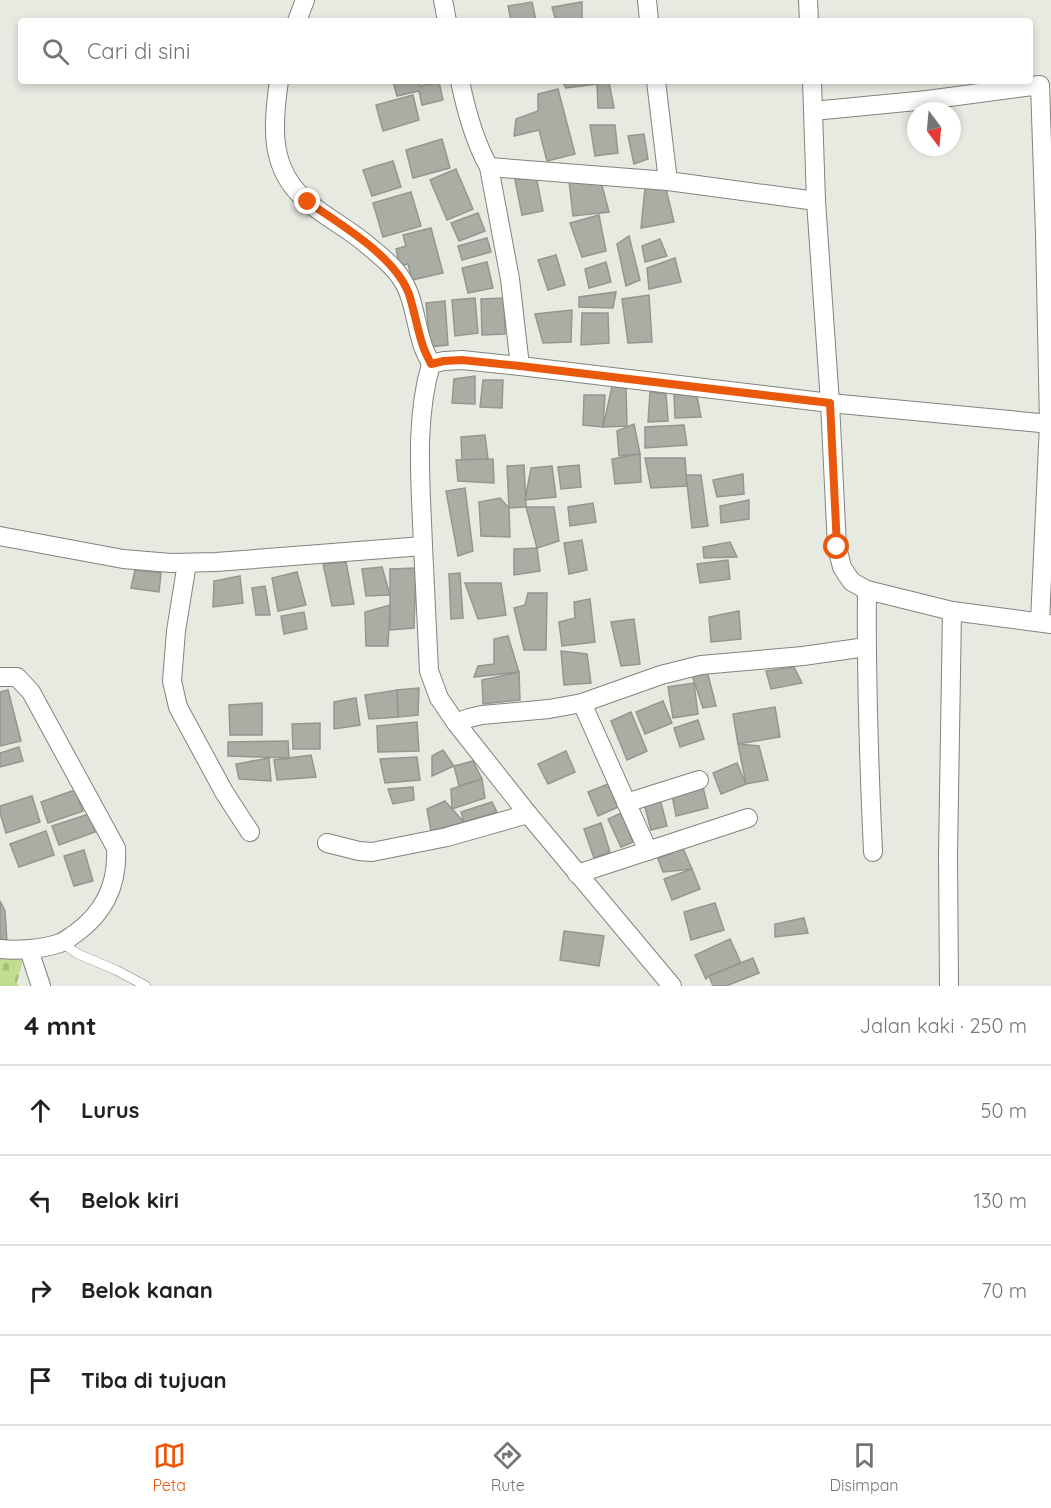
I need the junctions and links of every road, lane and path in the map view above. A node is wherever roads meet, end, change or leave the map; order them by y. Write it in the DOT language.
graph roads {
  1 [pos="305,0"];
  2 [pos="443,0"];
  3 [pos="647,0"];
  4 [pos="808,0"];
  5 [pos="298,18"];
  6 [pos="446,18"];
  7 [pos="649,18"];
  8 [pos="809,18"];
  9 [pos="279,84"];
  10 [pos="461,84"];
  11 [pos="656,84"];
  12 [pos="812,84"];
  13 [pos="1046,84"];
  14 [pos="813,111"];
  15 [pos="489,167"];
  16 [pos="668,181"];
  17 [pos="816,201"];
  18 [pos="431,364"];
  19 [pos="520,366"];
  20 [pos="830,403"];
  21 [pos="1050,424"];
  22 [pos="0,536"];
  23 [pos="422,539"];
  24 [pos="187,562"];
  25 [pos="867,590"];
  26 [pos="952,611"];
  27 [pos="1046,623"];
  28 [pos="866,647"];
  29 [pos="0,677"];
  30 [pos="582,704"];
  31 [pos="469,719"];
  32 [pos="699,780"];
  33 [pos="626,803"];
  34 [pos="528,814"];
  35 [pos="748,818"];
  36 [pos="250,832"];
  37 [pos="327,843"];
  38 [pos="648,851"];
  39 [pos="873,852"];
  40 [pos="588,871"];
  41 [pos="62,943"];
  42 [pos="0,949"];
  43 [pos="29,950"];
  44 [pos="41,986"];
  45 [pos="146,986"];
  46 [pos="672,986"];
  47 [pos="950,986"];
  1 -- 5 [label="street"];
  2 -- 6 [label="street"];
  3 -- 7 [label="street"];
  4 -- 8 [label="street"];
  9 -- 18 [label="street"];
  10 -- 15 [label="street"];
  11 -- 16 [label="street"];
  12 -- 14 [label="street"];
  13 -- 14 [label="street"];
  13 -- 21 [label="street"];
  14 -- 17 [label="street"];
  15 -- 16 [label="street"];
  15 -- 19 [label="street"];
  16 -- 17 [label="street"];
  17 -- 20 [label="street"];
  18 -- 19 [label="street"];
  18 -- 23 [label="street"];
  19 -- 20 [label="street"];
  20 -- 21 [label="street"];
  20 -- 25 [label="street"];
  21 -- 27 [label="street"];
  22 -- 24 [label="street"];
  23 -- 24 [label="street"];
  23 -- 31 [label="street"];
  24 -- 36 [label="street"];
  25 -- 26 [label="street"];
  25 -- 28 [label="street"];
  26 -- 27 [label="street"];
  26 -- 47 [label="street"];
  28 -- 30 [label="street"];
  28 -- 39 [label="street"];
  29 -- 41 [label="street"];
  30 -- 31 [label="street"];
  30 -- 33 [label="street"];
  31 -- 34 [label="street"];
  32 -- 33 [label="street"];
  33 -- 38 [label="street"];
  34 -- 37 [label="street"];
  34 -- 40 [label="street"];
  35 -- 38 [label="street"];
  38 -- 40 [label="street"];
  40 -- 46 [label="street"];
  41 -- 43 [label="street"];
  41 -- 45 [label="lane"];
  42 -- 43 [label="street"];
  43 -- 44 [label="street"];
}
